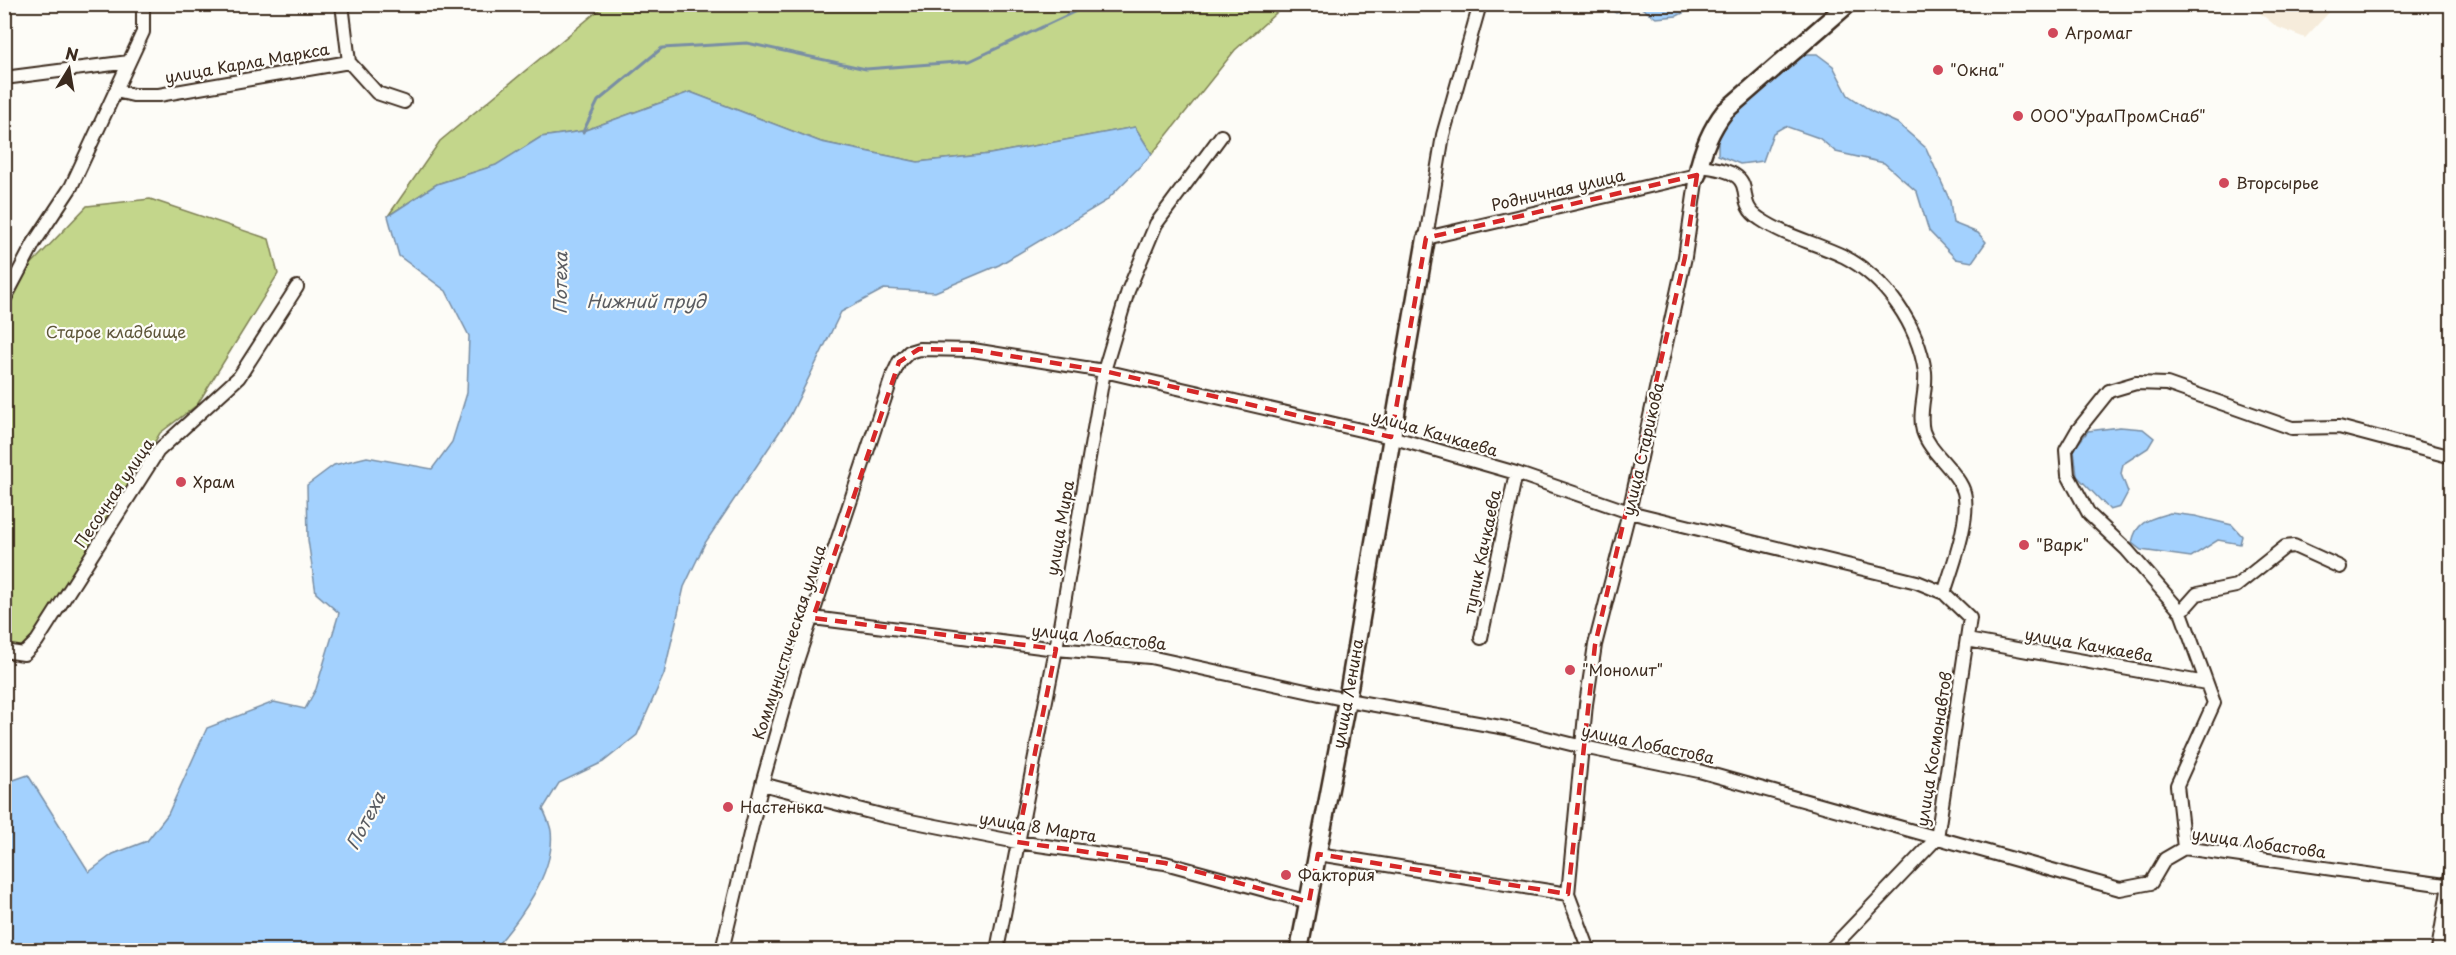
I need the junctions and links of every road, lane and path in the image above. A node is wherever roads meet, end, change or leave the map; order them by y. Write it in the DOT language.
graph roads {
  1 [pos="143,4"];
  2 [pos="342,4"];
  3 [pos="1480,4"];
  4 [pos="1848,4"];
  5 [pos="129,62"];
  6 [pos="349,62"];
  7 [pos="4,78"];
  8 [pos="116,91"];
  9 [pos="404,102"];
  10 [pos="1221,136"];
  11 [pos="1698,170"];
  12 [pos="1426,238"];
  13 [pos="297,287"];
  14 [pos="4,300"];
  15 [pos="909,352"];
  16 [pos="1104,371"];
  17 [pos="1391,437"];
  18 [pos="2451,457"];
  19 [pos="1516,473"];
  20 [pos="1629,512"];
  21 [pos="2340,567"];
  22 [pos="1944,593"];
  23 [pos="2181,612"];
  24 [pos="813,618"];
  25 [pos="1970,618"];
  26 [pos="1481,638"];
  27 [pos="1967,640"];
  28 [pos="1056,649"];
  29 [pos="4,651"];
  30 [pos="2206,683"];
  31 [pos="1347,700"];
  32 [pos="1583,747"];
  33 [pos="762,784"];
  34 [pos="1937,838"];
  35 [pos="1017,842"];
  36 [pos="2184,848"];
  37 [pos="1318,854"];
  38 [pos="2451,867"];
  39 [pos="2450,886"];
  40 [pos="1568,894"];
  41 [pos="1309,902"];
  42 [pos="722,951"];
  43 [pos="997,951"];
  44 [pos="1299,951"];
  45 [pos="1588,951"];
  46 [pos="1830,951"];
  47 [pos="2438,951"];
  1 -- 5 [label="street"];
  2 -- 6 [label="street"];
  3 -- 12 [label="street"];
  4 -- 11 [label="street, улица Старикова"];
  5 -- 7 [label="street"];
  5 -- 8 [label="street"];
  6 -- 8 [label="street, улица Карла Маркса"];
  6 -- 9 [label="street, улица Карла Маркса"];
  8 -- 14 [label="street"];
  10 -- 16 [label="street, улица Мира"];
  11 -- 12 [label="street, Родничная улица"];
  11 -- 20 [label="street, улица Старикова"];
  11 -- 22 [label="street"];
  12 -- 17 [label="street, улица Ленина"];
  13 -- 29 [label="street, Песочная улица"];
  15 -- 16 [label="street, улица Качкаева"];
  15 -- 24 [label="street, Коммунистическая улица"];
  16 -- 17 [label="street, улица Качкаева"];
  16 -- 28 [label="street, улица Мира"];
  17 -- 19 [label="street, улица Качкаева"];
  17 -- 31 [label="street, улица Ленина"];
  18 -- 23 [label="street"];
  19 -- 20 [label="street, улица Качкаева"];
  19 -- 26 [label="street, тупик Качкаева"];
  20 -- 22 [label="street, улица Качкаева"];
  20 -- 32 [label="street, улица Старикова"];
  21 -- 23 [label="street"];
  22 -- 25 [label="street, улица Качкаева"];
  23 -- 30 [label="street"];
  24 -- 28 [label="street, улица Лобастова"];
  24 -- 33 [label="street, Коммунистическая улица"];
  25 -- 27 [label="street, улица Космонавтов"];
  27 -- 30 [label="street, улица Качкаева"];
  27 -- 34 [label="street, улица Космонавтов"];
  28 -- 31 [label="street, улица Лобастова"];
  28 -- 35 [label="street, улица Мира"];
  30 -- 36 [label="street"];
  31 -- 32 [label="street, улица Лобастова"];
  31 -- 37 [label="street, улица Ленина"];
  32 -- 34 [label="street, улица Лобастова"];
  32 -- 40 [label="street, улица Старикова"];
  33 -- 35 [label="street, улица 8 Марта"];
  33 -- 42 [label="street, Коммунистическая улица"];
  34 -- 36 [label="street, улица Лобастова"];
  34 -- 46 [label="street, улица Космонавтов"];
  35 -- 41 [label="street, улица 8 Марта"];
  35 -- 43 [label="street, улица Мира"];
  36 -- 39 [label="street, улица Лобастова"];
  37 -- 40 [label="street"];
  37 -- 41 [label="street, улица Ленина"];
  38 -- 39 [label="street"];
  39 -- 47 [label="street"];
  40 -- 45 [label="street, улица Старикова"];
  41 -- 44 [label="street, улица Ленина"];
}
